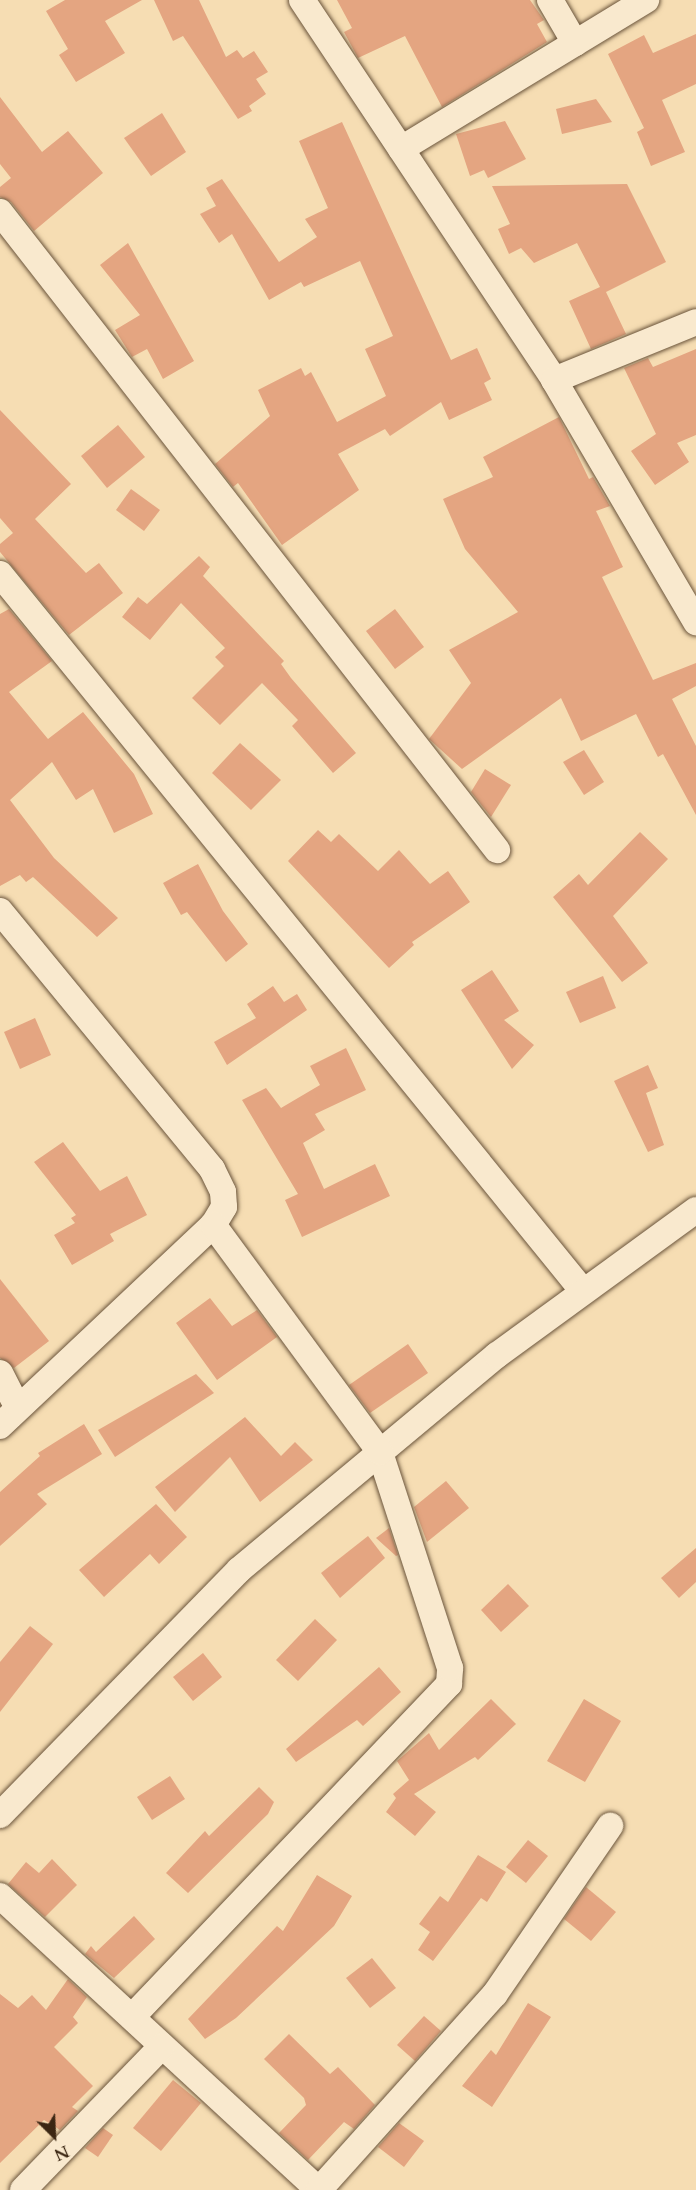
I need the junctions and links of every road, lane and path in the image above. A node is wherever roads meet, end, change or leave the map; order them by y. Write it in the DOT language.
graph roads {
  1 [pos="302,0"];
  2 [pos="550,0"];
  3 [pos="646,0"];
  4 [pos="575,43"];
  5 [pos="401,149"];
  6 [pos="0,212"];
  7 [pos="696,322"];
  8 [pos="554,380"];
  9 [pos="0,574"];
  10 [pos="696,622"];
  11 [pos="497,850"];
  12 [pos="0,911"];
  13 [pos="696,1210"];
  14 [pos="213,1225"];
  15 [pos="582,1290"];
  16 [pos="0,1373"];
  17 [pos="18,1408"];
  18 [pos="0,1426"];
  19 [pos="380,1452"];
  20 [pos="0,1815"];
  21 [pos="610,1826"];
  22 [pos="0,1896"];
  23 [pos="132,2017"];
  24 [pos="162,2046"];
  25 [pos="23,2190"];
  26 [pos="319,2190"];
  1 -- 5 [label="street"];
  2 -- 4 [label="street"];
  3 -- 4 [label="street"];
  4 -- 5 [label="street"];
  5 -- 8 [label="street"];
  6 -- 11 [label="street"];
  7 -- 8 [label="street"];
  8 -- 10 [label="street"];
  9 -- 15 [label="street"];
  12 -- 14 [label="street"];
  13 -- 15 [label="street"];
  14 -- 17 [label="street"];
  14 -- 19 [label="street"];
  15 -- 19 [label="street"];
  16 -- 17 [label="street"];
  17 -- 18 [label="street"];
  19 -- 20 [label="street"];
  19 -- 23 [label="street"];
  21 -- 26 [label="street"];
  22 -- 23 [label="street"];
  23 -- 24 [label="street"];
  24 -- 25 [label="street"];
  24 -- 26 [label="street"];
}
